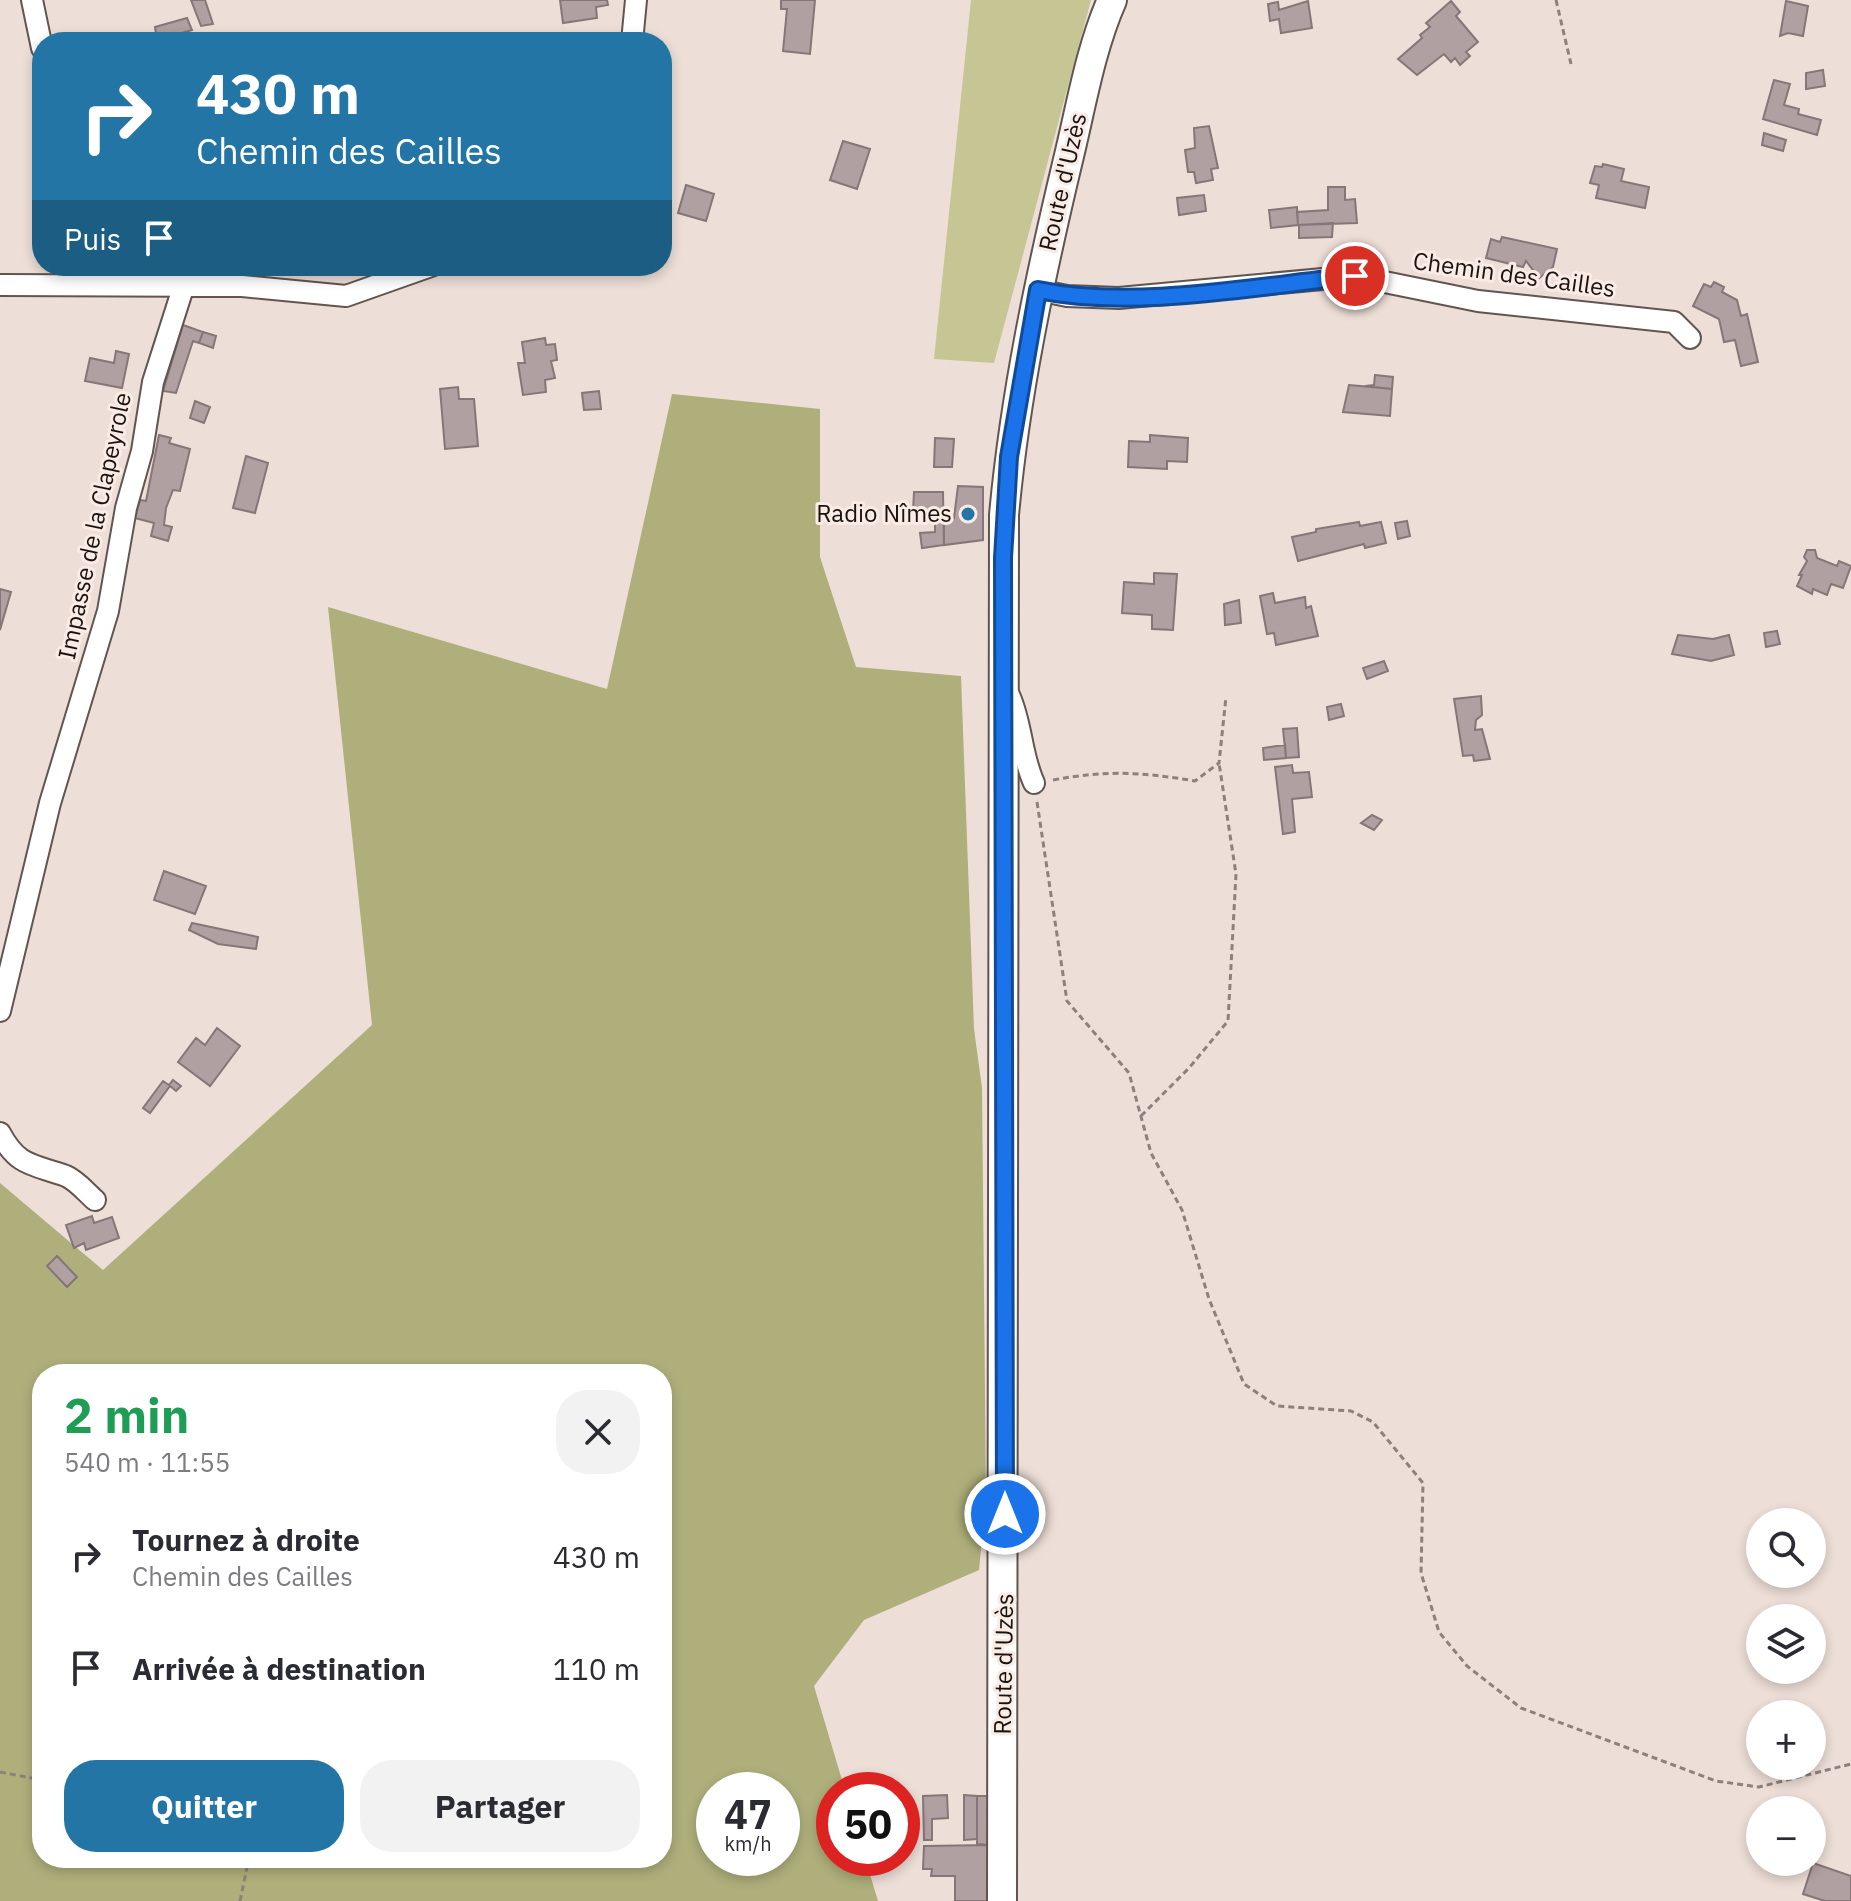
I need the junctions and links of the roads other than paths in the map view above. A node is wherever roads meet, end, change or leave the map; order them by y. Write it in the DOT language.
graph roads {
  1 [pos="32,0"];
  2 [pos="636,0"];
  3 [pos="1112,0"];
  4 [pos="39,32"];
  5 [pos="633,32"];
  6 [pos="72,276"];
  7 [pos="105,276"];
  8 [pos="403,276"];
  9 [pos="0,285"];
  10 [pos="184,285"];
  11 [pos="1038,290"];
  12 [pos="1690,338"];
  13 [pos="1002,678"];
  14 [pos="1034,783"];
  15 [pos="0,1011"];
  16 [pos="0,1133"];
  17 [pos="95,1200"];
  18 [pos="1002,1901"];
  1 -- 4 [label="street"];
  2 -- 5 [label="street"];
  3 -- 11 [label="main road, Route d'Uzès"];
  6 -- 9 [label="street"];
  7 -- 10 [label="street"];
  8 -- 10 [label="street"];
  10 -- 15 [label="street, Impasse de la Clapeyrole"];
  11 -- 12 [label="street, Chemin des Cailles"];
  11 -- 13 [label="main road, Route d'Uzès"];
  13 -- 14 [label="street"];
  13 -- 18 [label="main road, Route d'Uzès"];
  16 -- 17 [label="street"];
}
